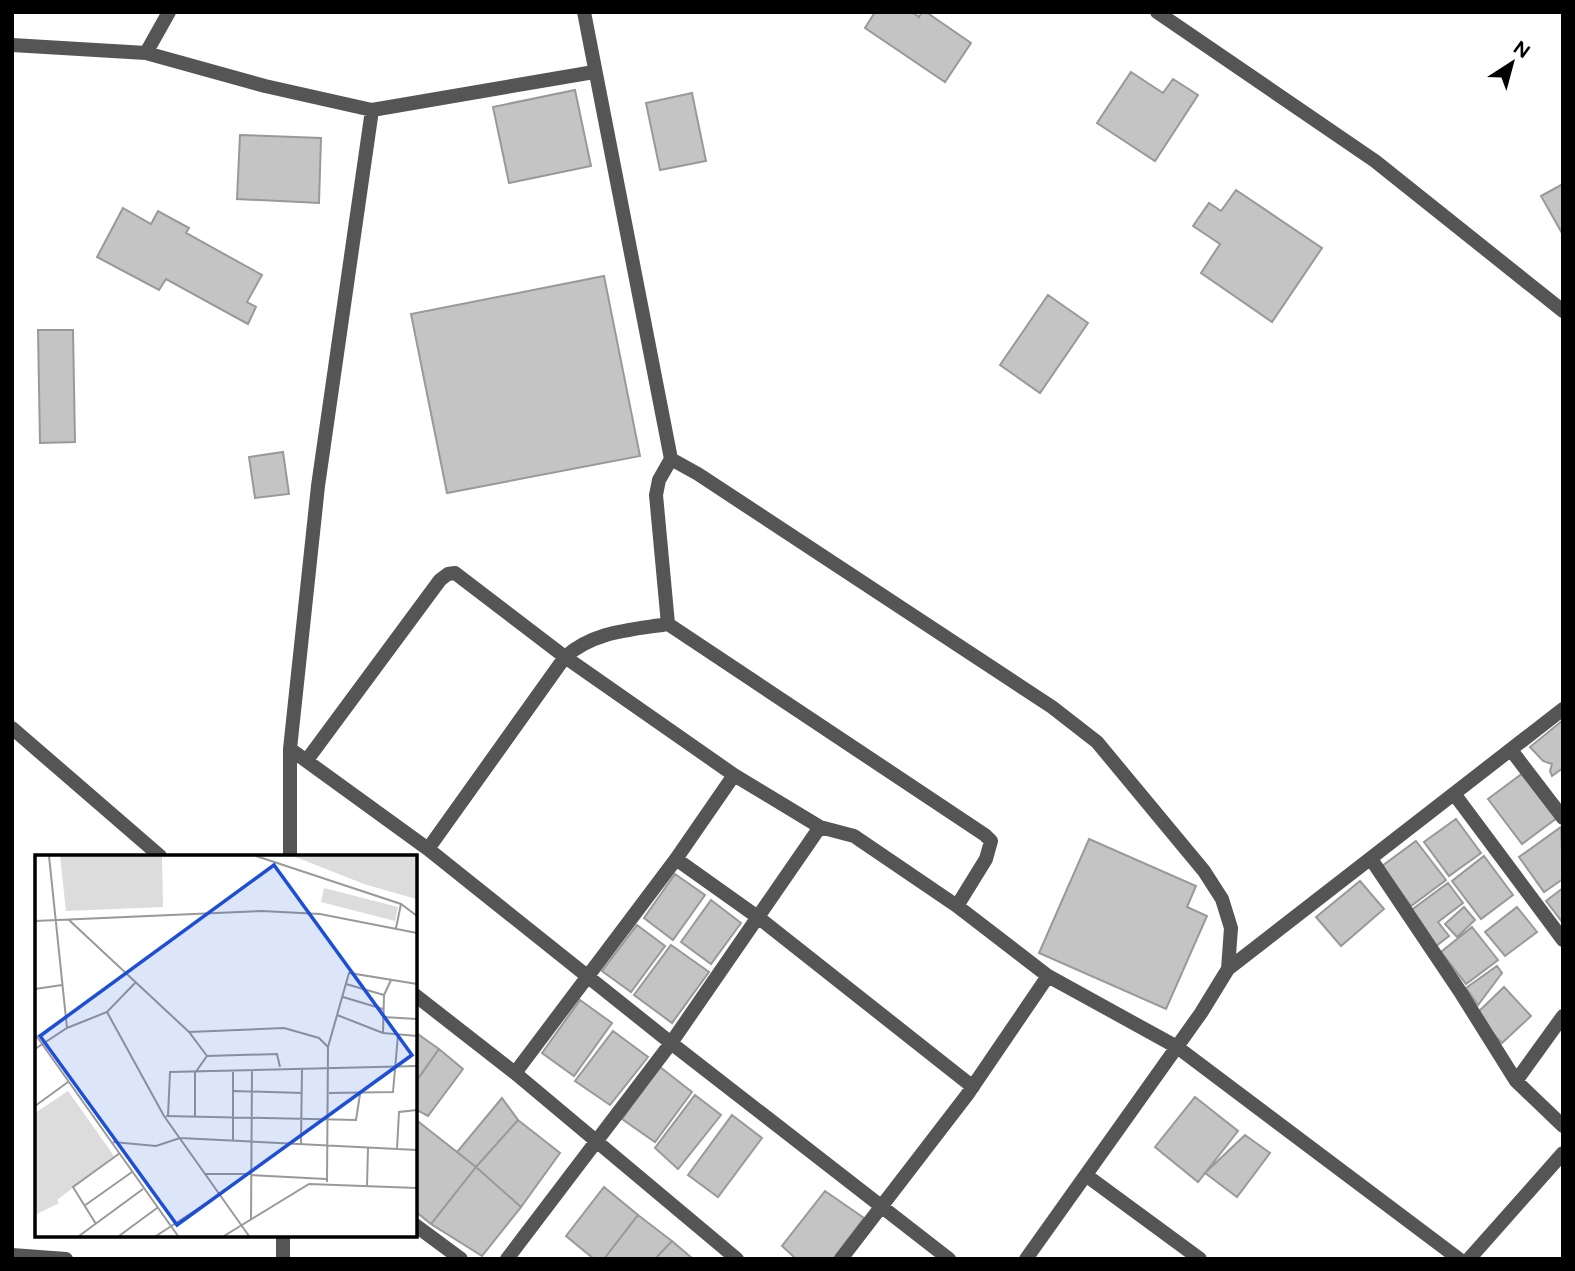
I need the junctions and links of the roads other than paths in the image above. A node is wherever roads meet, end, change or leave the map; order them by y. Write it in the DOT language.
graph roads {
  1 [pos="169,12"];
  2 [pos="584,12"];
  3 [pos="1157,12"];
  4 [pos="12,45"];
  5 [pos="146,53"];
  6 [pos="594,72"];
  7 [pos="372,110"];
  8 [pos="1563,311"];
  9 [pos="671,458"];
  10 [pos="668,624"];
  11 [pos="565,657"];
  12 [pos="1563,709"];
  13 [pos="12,728"];
  14 [pos="290,749"];
  15 [pos="1511,750"];
  16 [pos="307,760"];
  17 [pos="734,775"];
  18 [pos="1455,795"];
  19 [pos="1563,818"];
  20 [pos="820,827"];
  21 [pos="428,849"];
  22 [pos="159,855"];
  23 [pos="290,855"];
  24 [pos="676,859"];
  25 [pos="1371,859"];
  26 [pos="957,906"];
  27 [pos="760,918"];
  28 [pos="1563,940"];
  29 [pos="1228,970"];
  30 [pos="1048,976"];
  31 [pos="588,977"];
  32 [pos="416,996"];
  33 [pos="1563,1016"];
  34 [pos="671,1043"];
  35 [pos="1177,1047"];
  36 [pos="515,1073"];
  37 [pos="1516,1081"];
  38 [pos="973,1087"];
  39 [pos="1563,1126"];
  40 [pos="597,1143"];
  41 [pos="1563,1153"];
  42 [pos="1087,1176"];
  43 [pos="881,1207"];
  44 [pos="416,1226"];
  45 [pos="283,1236"];
  46 [pos="12,1255"];
  47 [pos="66,1259"];
  48 [pos="283,1259"];
  49 [pos="461,1259"];
  50 [pos="506,1259"];
  51 [pos="737,1259"];
  52 [pos="841,1259"];
  53 [pos="949,1259"];
  54 [pos="1026,1259"];
  55 [pos="1200,1259"];
  56 [pos="1459,1259"];
  57 [pos="1469,1259"];
  1 -- 5 [label="street"];
  2 -- 6 [label="street"];
  3 -- 8 [label="street"];
  4 -- 5 [label="street"];
  5 -- 7 [label="street"];
  6 -- 7 [label="street"];
  6 -- 9 [label="street"];
  7 -- 14 [label="street"];
  9 -- 10 [label="street"];
  9 -- 29 [label="street"];
  10 -- 11 [label="street"];
  10 -- 26 [label="street"];
  11 -- 16 [label="street"];
  11 -- 17 [label="street"];
  11 -- 21 [label="street"];
  12 -- 15 [label="street"];
  13 -- 22 [label="street"];
  14 -- 16 [label="street"];
  14 -- 23 [label="street"];
  15 -- 18 [label="street"];
  15 -- 19 [label="street"];
  16 -- 21 [label="street"];
  17 -- 20 [label="street"];
  17 -- 24 [label="street"];
  18 -- 25 [label="street"];
  18 -- 28 [label="street"];
  20 -- 26 [label="street"];
  20 -- 27 [label="street"];
  21 -- 31 [label="street"];
  24 -- 27 [label="street"];
  24 -- 31 [label="street"];
  25 -- 29 [label="street"];
  25 -- 37 [label="street"];
  26 -- 30 [label="street"];
  27 -- 34 [label="street"];
  27 -- 38 [label="street"];
  29 -- 35 [label="street"];
  30 -- 35 [label="street"];
  30 -- 38 [label="street"];
  31 -- 34 [label="street"];
  31 -- 36 [label="street"];
  32 -- 36 [label="street"];
  33 -- 37 [label="street"];
  34 -- 40 [label="street"];
  34 -- 43 [label="street"];
  35 -- 42 [label="street"];
  35 -- 56 [label="street"];
  36 -- 40 [label="street"];
  37 -- 39 [label="street"];
  38 -- 43 [label="street"];
  40 -- 50 [label="street"];
  40 -- 51 [label="street"];
  41 -- 57 [label="street"];
  42 -- 54 [label="street"];
  42 -- 55 [label="street"];
  43 -- 52 [label="street"];
  43 -- 53 [label="street"];
  44 -- 49 [label="street"];
  45 -- 48 [label="street"];
  46 -- 47 [label="street"];
}
